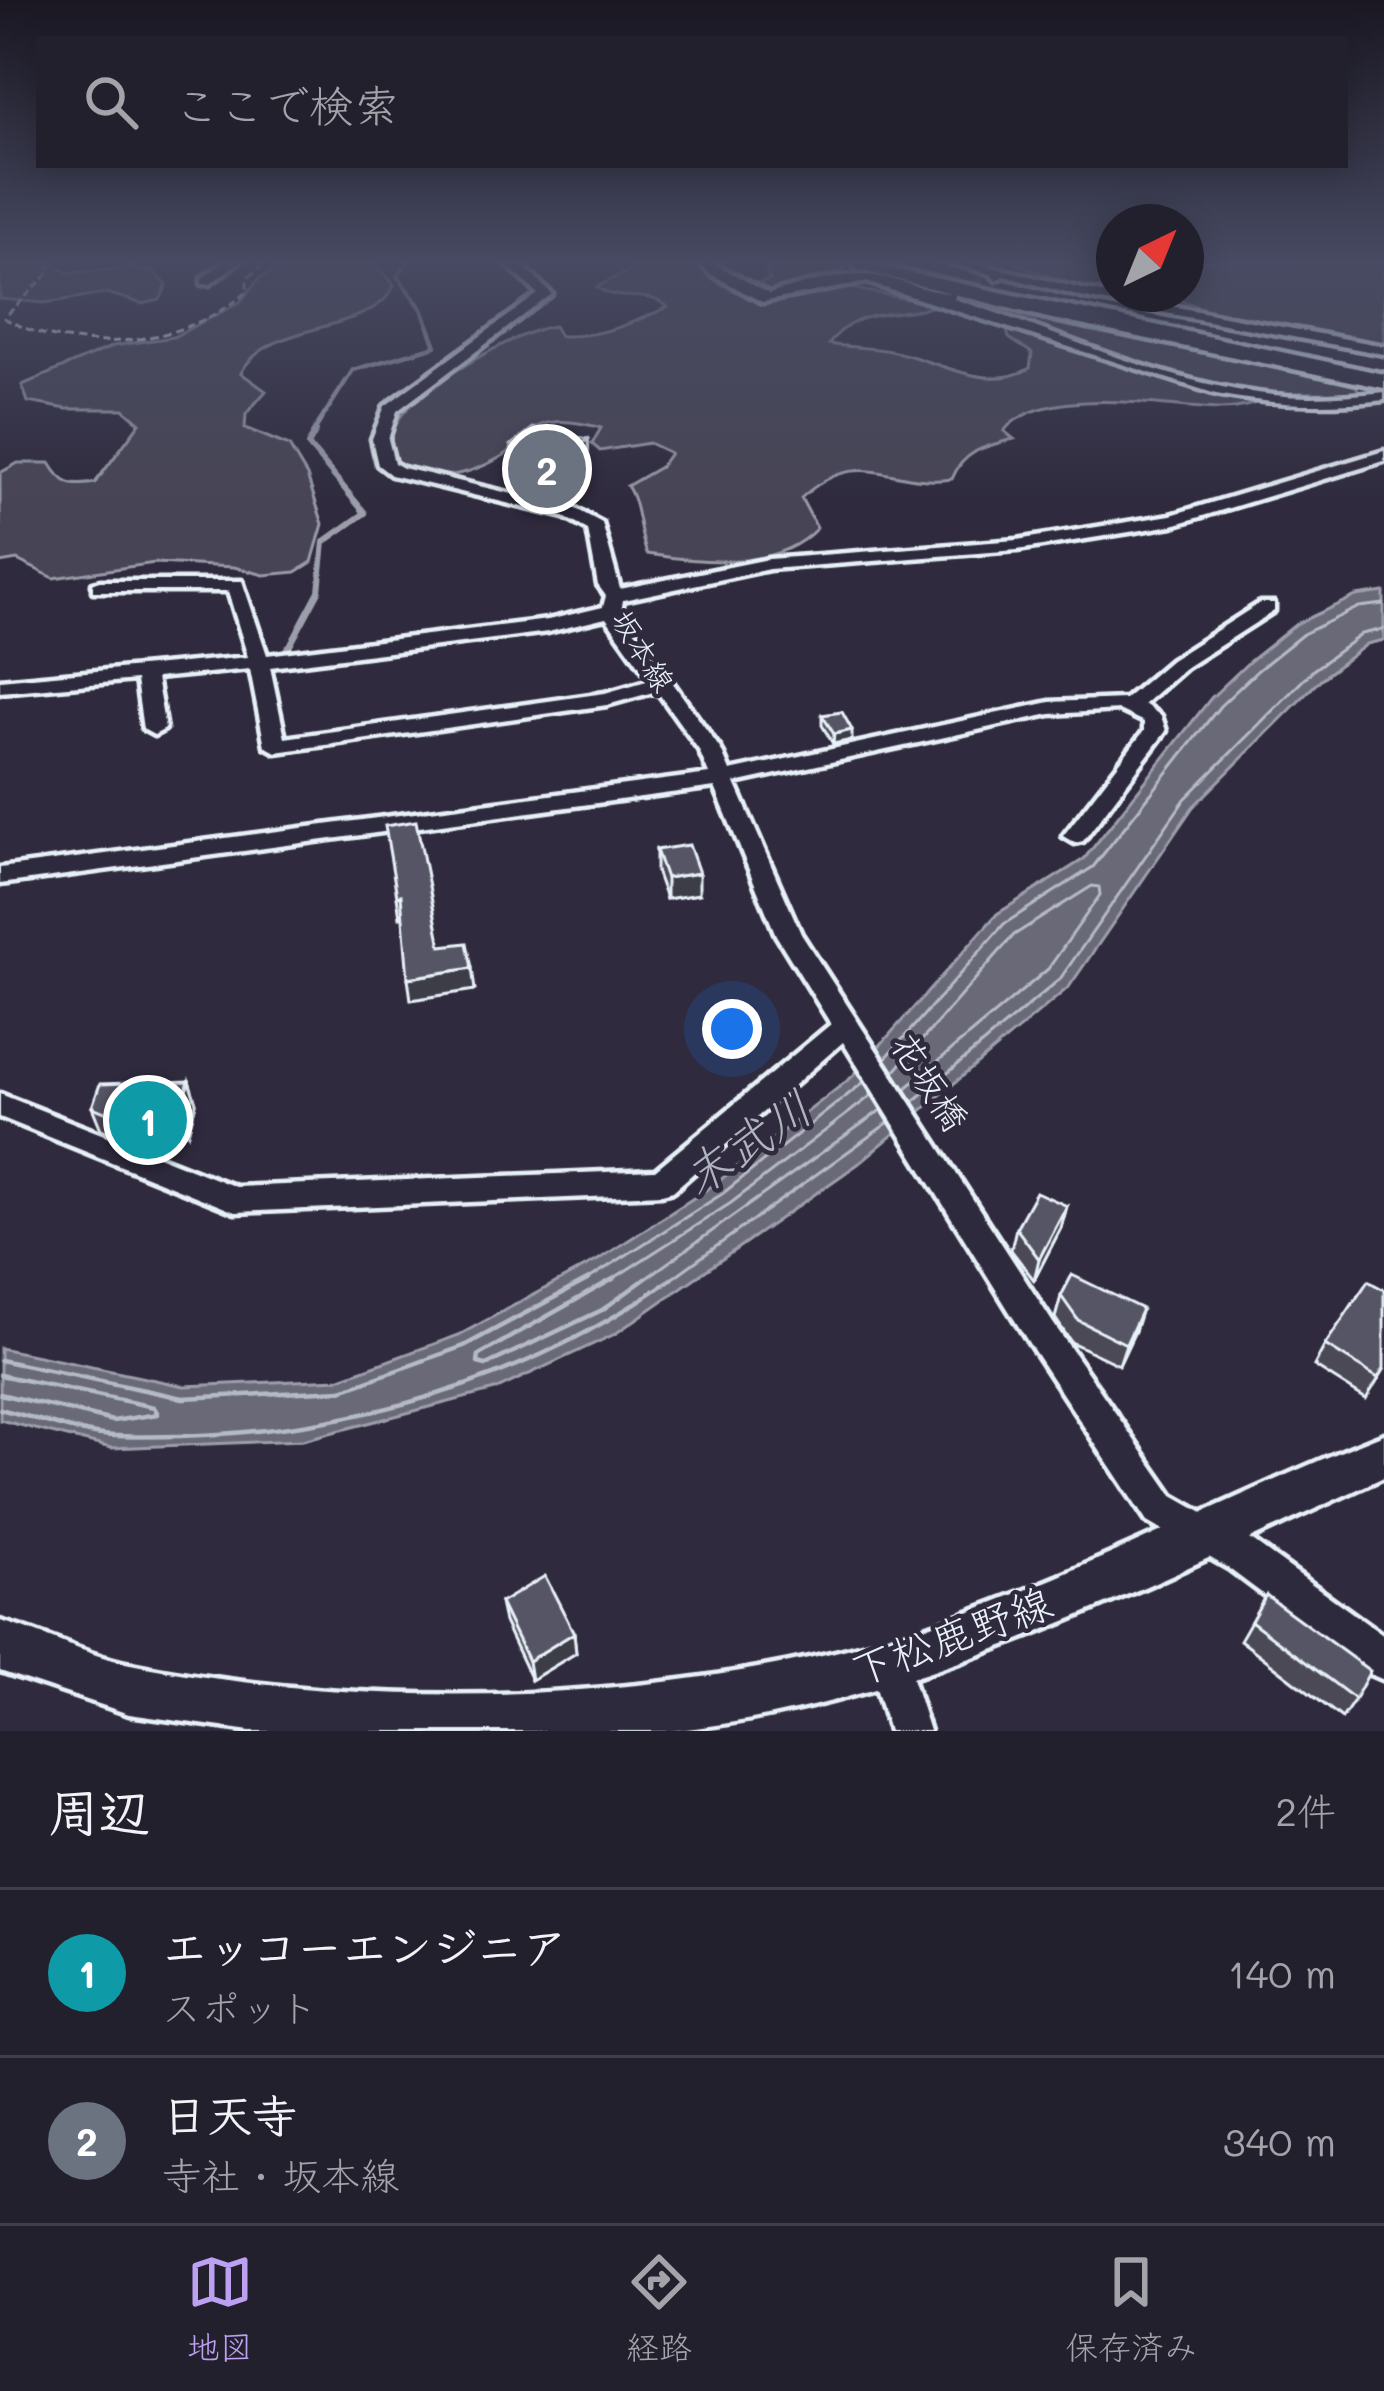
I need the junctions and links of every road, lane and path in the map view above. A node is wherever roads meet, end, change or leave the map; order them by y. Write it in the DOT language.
graph roads {
  1 [pos="95,342"];
  2 [pos="133,342"];
  3 [pos="480,342"];
  4 [pos="1084,342"];
  5 [pos="1192,342"];
  6 [pos="1300,342"];
  7 [pos="1323,342"];
  8 [pos="1384,354"];
  9 [pos="1384,381"];
  10 [pos="1384,395"];
  11 [pos="1384,456"];
  12 [pos="100,586"];
  13 [pos="613,603"];
  14 [pos="1268,607"];
  15 [pos="257,659"];
  16 [pos="146,673"];
  17 [pos="661,683"];
  18 [pos="0,686"];
  19 [pos="1131,705"];
  20 [pos="154,729"];
  21 [pos="724,779"];
  22 [pos="1076,836"];
  23 [pos="0,876"];
  24 [pos="853,1034"];
  25 [pos="0,1105"];
  26 [pos="1384,1455"];
  27 [pos="1203,1532"];
  28 [pos="0,1646"];
  29 [pos="1384,1660"];
  30 [pos="889,1664"];
  31 [pos="554,1728"];
  32 [pos="909,1731"];
  1 -- 2 [label="path"];
  3 -- 13 [label="street, 坂本線"];
  4 -- 10 [label="street"];
  5 -- 9 [label="highway"];
  6 -- 8 [label="highway"];
  7 -- 8 [label="street"];
  11 -- 13 [label="street"];
  12 -- 15 [label="street"];
  13 -- 15 [label="street"];
  13 -- 17 [label="street, 坂本線"];
  14 -- 19 [label="street"];
  15 -- 16 [label="street"];
  15 -- 17 [label="street"];
  16 -- 18 [label="street"];
  16 -- 20 [label="street"];
  17 -- 21 [label="street, 坂本線"];
  19 -- 21 [label="street"];
  19 -- 22 [label="street"];
  21 -- 23 [label="street"];
  21 -- 24 [label="street, 坂本線"];
  24 -- 25 [label="street"];
  24 -- 27 [label="street, 花坂橋"];
  26 -- 27 [label="main road, 下松鹿野線"];
  27 -- 29 [label="street"];
  27 -- 30 [label="main road, 下松鹿野線"];
  28 -- 31 [label="main road, 下松鹿野線"];
  30 -- 31 [label="main road, 下松鹿野線"];
  30 -- 32 [label="street"];
}
